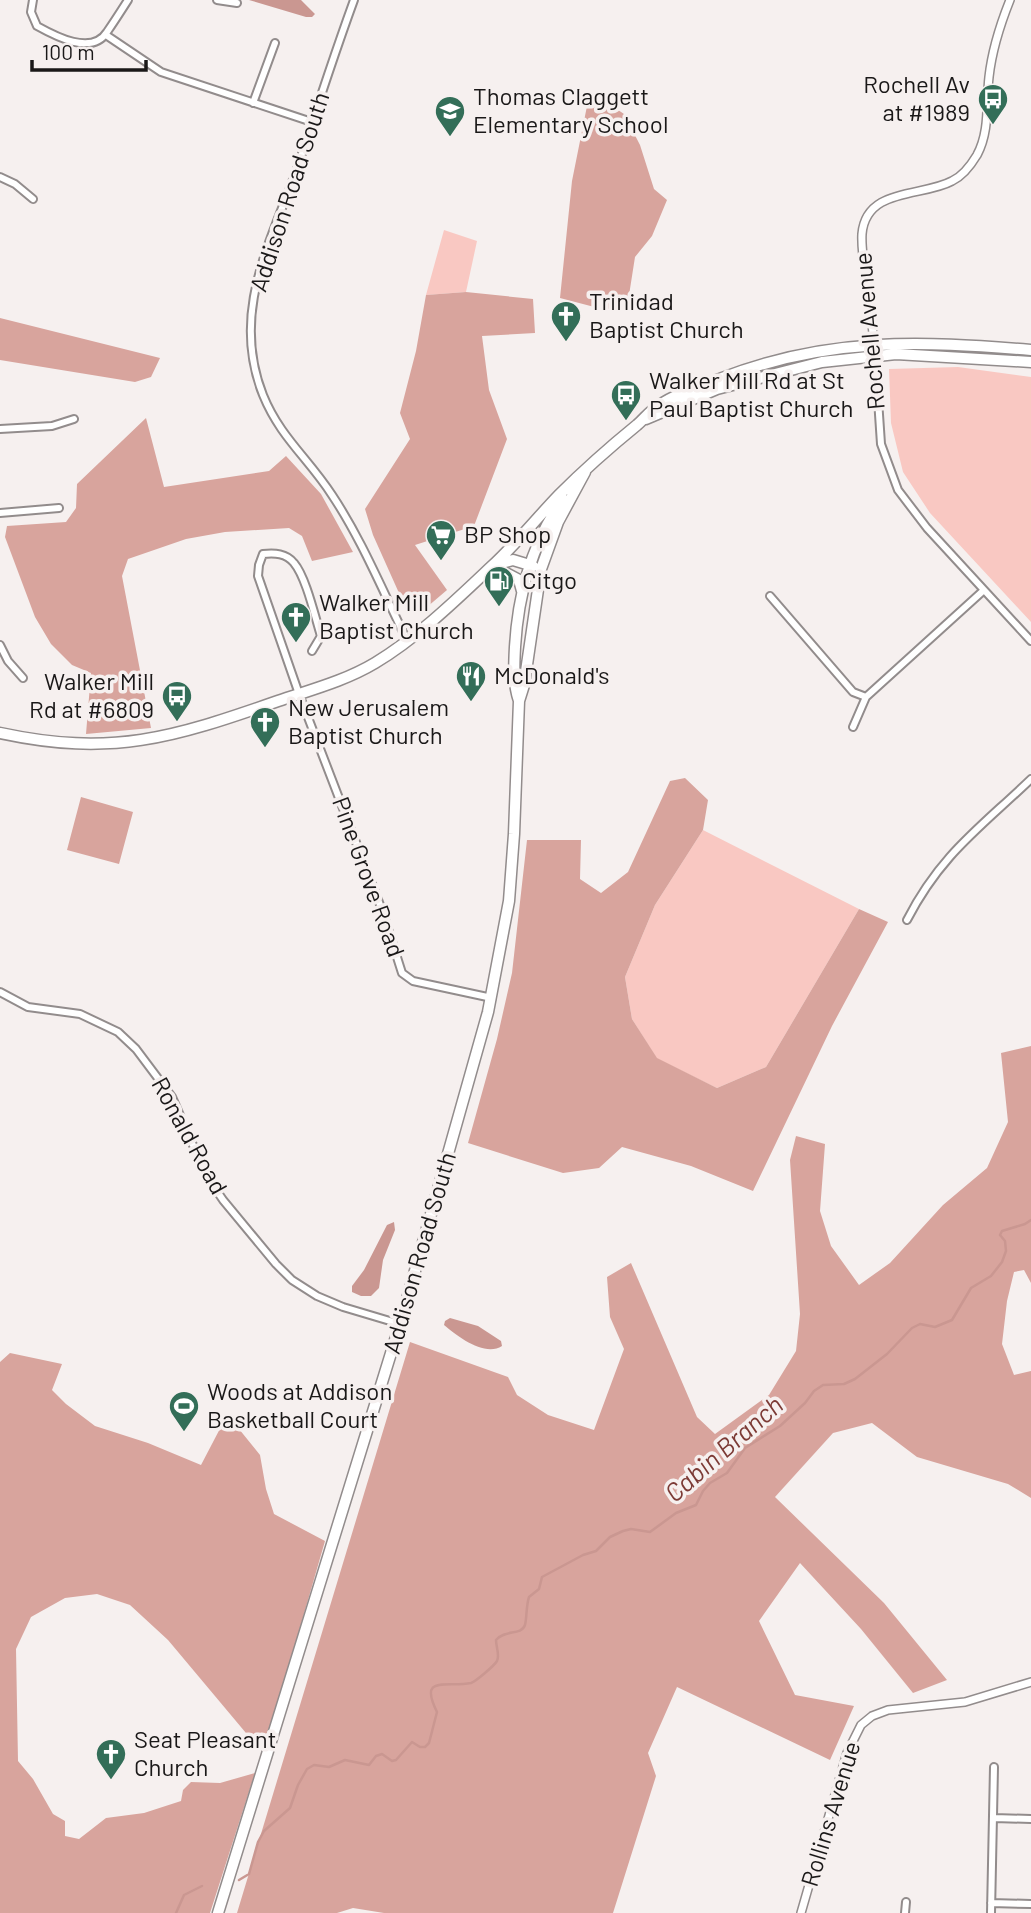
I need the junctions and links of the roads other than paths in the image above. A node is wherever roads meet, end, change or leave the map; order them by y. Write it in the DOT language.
graph roads {
  1 [pos="33,0"];
  2 [pos="128,0"];
  3 [pos="217,0"];
  4 [pos="354,0"];
  5 [pos="1010,0"];
  6 [pos="237,3"];
  7 [pos="106,35"];
  8 [pos="275,43"];
  9 [pos="253,103"];
  10 [pos="312,122"];
  11 [pos="0,177"];
  12 [pos="33,199"];
  13 [pos="874,349"];
  14 [pos="1031,350"];
  15 [pos="1031,362"];
  16 [pos="74,419"];
  17 [pos="0,429"];
  18 [pos="581,475"];
  19 [pos="59,508"];
  20 [pos="0,513"];
  21 [pos="529,565"];
  22 [pos="492,566"];
  23 [pos="541,569"];
  24 [pos="984,590"];
  25 [pos="522,591"];
  26 [pos="770,596"];
  27 [pos="407,640"];
  28 [pos="1031,641"];
  29 [pos="0,645"];
  30 [pos="312,651"];
  31 [pos="23,678"];
  32 [pos="299,694"];
  33 [pos="866,697"];
  34 [pos="519,701"];
  35 [pos="853,727"];
  36 [pos="0,733"];
  37 [pos="1031,779"];
  38 [pos="907,919"];
  39 [pos="0,992"];
  40 [pos="492,998"];
  41 [pos="400,1324"];
  42 [pos="1031,1682"];
  43 [pos="994,1767"];
  44 [pos="994,1818"];
  45 [pos="1031,1819"];
  46 [pos="906,1902"];
  47 [pos="991,1903"];
  48 [pos="1031,1904"];
  49 [pos="218,1913"];
  50 [pos="801,1913"];
  51 [pos="905,1913"];
  52 [pos="991,1913"];
  1 -- 7 [label="street"];
  2 -- 7 [label="street"];
  3 -- 6 [label="street"];
  4 -- 10 [label="street, Addison Road South"];
  5 -- 13 [label="street, Rochell Avenue"];
  7 -- 9 [label="street"];
  8 -- 9 [label="street"];
  9 -- 10 [label="street"];
  10 -- 27 [label="street, Addison Road South"];
  11 -- 12 [label="street"];
  13 -- 14 [label="main road"];
  13 -- 15 [label="main road"];
  13 -- 18 [label="main road"];
  13 -- 24 [label="street, Rochell Avenue"];
  16 -- 17 [label="street"];
  18 -- 21 [label="main road, Addison Road South"];
  18 -- 22 [label="main road"];
  18 -- 23 [label="main road, Addison Road South"];
  19 -- 20 [label="street"];
  21 -- 22 [label="main road"];
  21 -- 23 [label="main road"];
  21 -- 25 [label="main road, Addison Road South"];
  22 -- 25 [label="main road"];
  22 -- 27 [label="main road"];
  23 -- 34 [label="main road, Addison Road South"];
  24 -- 28 [label="street, Rochell Avenue"];
  24 -- 33 [label="street"];
  25 -- 34 [label="main road, Addison Road South"];
  26 -- 33 [label="street"];
  27 -- 32 [label="main road"];
  29 -- 31 [label="street"];
  30 -- 32 [label="street"];
  32 -- 36 [label="main road"];
  32 -- 40 [label="street, Pine Grove Road"];
  33 -- 35 [label="street"];
  34 -- 40 [label="main road, Addison Road South"];
  37 -- 38 [label="street"];
  39 -- 41 [label="street, Ronald Road"];
  40 -- 41 [label="main road, Addison Road South"];
  41 -- 49 [label="main road, Addison Road South"];
  42 -- 50 [label="street, Rollins Avenue"];
  43 -- 44 [label="street"];
  44 -- 45 [label="street"];
  44 -- 47 [label="street"];
  46 -- 51 [label="street"];
  47 -- 48 [label="street"];
  47 -- 52 [label="street"];
}
